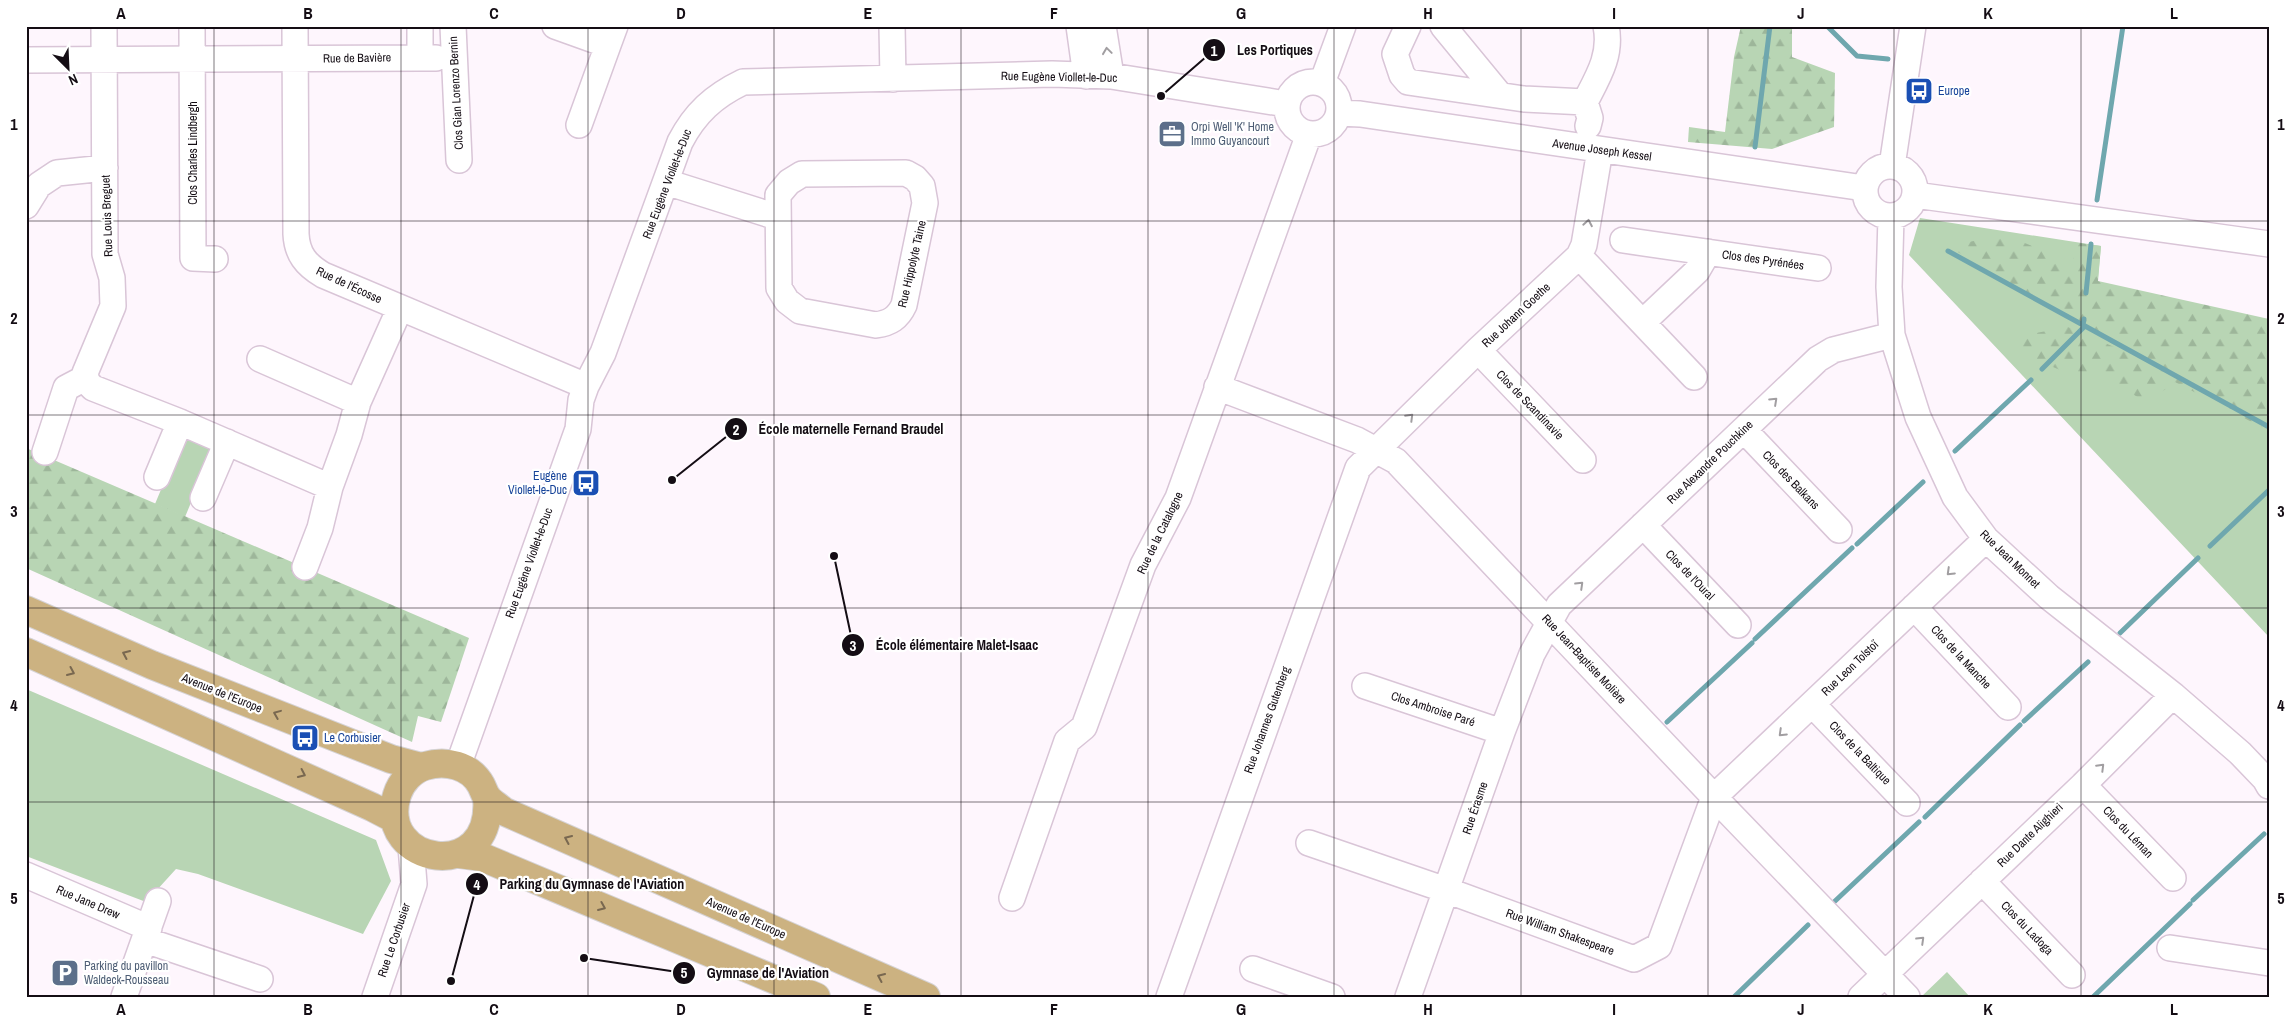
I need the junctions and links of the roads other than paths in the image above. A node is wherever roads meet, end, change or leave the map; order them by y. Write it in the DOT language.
graph roads {
  1 [pos="104,26"];
  2 [pos="192,26"];
  3 [pos="295,26"];
  4 [pos="420,26"];
  5 [pos="453,26"];
  6 [pos="555,26"];
  7 [pos="892,26"];
  8 [pos="1080,26"];
  9 [pos="1103,26"];
  10 [pos="1343,26"];
  11 [pos="1408,26"];
  12 [pos="1443,26"];
  13 [pos="1606,26"];
  14 [pos="1913,26"];
  15 [pos="612,36"];
  16 [pos="193,58"];
  17 [pos="420,58"];
  18 [pos="295,59"];
  19 [pos="454,59"];
  20 [pos="26,60"];
  21 [pos="103,61"];
  22 [pos="1086,76"];
  23 [pos="1111,76"];
  24 [pos="893,79"];
  25 [pos="1322,83"];
  26 [pos="1499,94"];
  27 [pos="1585,102"];
  28 [pos="1286,104"];
  29 [pos="1339,113"];
  30 [pos="579,125"];
  31 [pos="1588,126"];
  32 [pos="1309,134"];
  33 [pos="1600,150"];
  34 [pos="459,160"];
  35 [pos="1892,166"];
  36 [pos="105,168"];
  37 [pos="666,182"];
  38 [pos="1864,188"];
  39 [pos="1915,194"];
  40 [pos="26,206"];
  41 [pos="777,217"];
  42 [pos="1891,217"];
  43 [pos="1623,240"];
  44 [pos="2269,244"];
  45 [pos="1708,252"];
  46 [pos="1579,256"];
  47 [pos="215,259"];
  48 [pos="1818,268"];
  49 [pos="400,308"];
  50 [pos="1643,322"];
  51 [pos="1892,335"];
  52 [pos="1478,350"];
  53 [pos="260,359"];
  54 [pos="1694,376"];
  55 [pos="85,378"];
  56 [pos="586,386"];
  57 [pos="1217,388"];
  58 [pos="358,402"];
  59 [pos="180,422"];
  60 [pos="1744,430"];
  61 [pos="227,442"];
  62 [pos="1375,450"];
  63 [pos="45,452"];
  64 [pos="1583,460"];
  65 [pos="157,477"];
  66 [pos="330,487"];
  67 [pos="203,498"];
  68 [pos="1643,525"];
  69 [pos="1839,530"];
  70 [pos="1986,539"];
  71 [pos="306,567"];
  72 [pos="1914,607"];
  73 [pos="26,610"];
  74 [pos="1549,622"];
  75 [pos="1738,625"];
  76 [pos="26,652"];
  77 [pos="1365,686"];
  78 [pos="2173,695"];
  79 [pos="1812,704"];
  80 [pos="2008,707"];
  81 [pos="1502,732"];
  82 [pos="458,766"];
  83 [pos="421,767"];
  84 [pos="2083,785"];
  85 [pos="2269,786"];
  86 [pos="487,797"];
  87 [pos="1714,797"];
  88 [pos="1908,802"];
  89 [pos="395,819"];
  90 [pos="1309,843"];
  91 [pos="411,846"];
  92 [pos="451,855"];
  93 [pos="26,876"];
  94 [pos="2173,878"];
  95 [pos="1982,881"];
  96 [pos="414,884"];
  97 [pos="1446,890"];
  98 [pos="1012,898"];
  99 [pos="158,901"];
  100 [pos="147,934"];
  101 [pos="2170,948"];
  102 [pos="2269,963"];
  103 [pos="1254,969"];
  104 [pos="1886,974"];
  105 [pos="2072,975"];
  106 [pos="260,979"];
  107 [pos="124,997"];
  108 [pos="375,997"];
  109 [pos="816,997"];
  110 [pos="926,997"];
  111 [pos="1169,997"];
  112 [pos="1332,997"];
  113 [pos="1408,997"];
  114 [pos="1861,997"];
  115 [pos="1907,997"];
  1 -- 21 [label="street, Rue Louis Breguet"];
  2 -- 16 [label="street, Clos Charles Lindbergh"];
  3 -- 18 [label="street, Rue de l'Écosse"];
  4 -- 17 [label="street"];
  5 -- 19 [label="street, Clos Gian Lorenzo Bernin"];
  6 -- 15 [label="street"];
  7 -- 24 [label="street"];
  8 -- 22 [label="street"];
  23 -- 9 [label="street, one-way"];
  10 -- 25 [label="street"];
  11 -- 26 [label="street"];
  12 -- 26 [label="street"];
  13 -- 27 [label="street"];
  14 -- 35 [label="street"];
  15 -- 30 [label="street"];
  16 -- 18 [label="street"];
  16 -- 21 [label="street"];
  16 -- 47 [label="street, Clos Charles Lindbergh"];
  17 -- 18 [label="street, Rue de Bavière"];
  17 -- 19 [label="street, Rue de Bavière"];
  18 -- 49 [label="street, Rue de l'Écosse"];
  19 -- 34 [label="street, Clos Gian Lorenzo Bernin"];
  20 -- 21 [label="street"];
  21 -- 36 [label="street, Rue Louis Breguet"];
  22 -- 23 [label="street, Rue Eugène Viollet-le-Duc"];
  22 -- 24 [label="street, Rue Eugène Viollet-le-Duc"];
  23 -- 28 [label="street, Rue Eugène Viollet-le-Duc"];
  24 -- 37 [label="street, Rue Eugène Viollet-le-Duc"];
  25 -- 28 [label="street"];
  25 -- 29 [label="street"];
  26 -- 27 [label="street"];
  27 -- 31 [label="street"];
  28 -- 32 [label="street"];
  29 -- 32 [label="street"];
  29 -- 33 [label="street, Avenue Joseph Kessel"];
  32 -- 57 [label="street, Rue de la Catalogne"];
  33 -- 38 [label="street, Avenue Joseph Kessel"];
  46 -- 33 [label="street, one-way"];
  35 -- 38 [label="street"];
  35 -- 39 [label="street"];
  36 -- 40 [label="street"];
  36 -- 55 [label="street, Rue Louis Breguet"];
  37 -- 41 [label="street"];
  37 -- 56 [label="street, Rue Eugène Viollet-le-Duc"];
  38 -- 42 [label="street"];
  39 -- 42 [label="street"];
  39 -- 44 [label="street"];
  41 -- 41 [label="street, Rue Hippolyte Taine"];
  42 -- 51 [label="street, Rue Jean Monnet"];
  43 -- 45 [label="street, Clos des Pyrénées"];
  45 -- 48 [label="street, Clos des Pyrénées"];
  45 -- 50 [label="street, Clos des Pyrénées"];
  46 -- 50 [label="street"];
  46 -- 52 [label="street, Rue Johann Goethe"];
  49 -- 56 [label="street, Rue de l'Écosse"];
  49 -- 58 [label="street"];
  50 -- 54 [label="street"];
  60 -- 51 [label="street, Rue Alexandre Pouchkine, one-way"];
  51 -- 70 [label="street, Rue Jean Monnet"];
  62 -- 52 [label="street, Rue Johann Goethe, one-way"];
  52 -- 64 [label="street, Clos de Scandinavie"];
  53 -- 58 [label="street"];
  55 -- 59 [label="street"];
  55 -- 63 [label="street"];
  56 -- 82 [label="street, Rue Eugène Viollet-le-Duc"];
  57 -- 62 [label="street, Rue Jean-Baptiste Molière"];
  57 -- 98 [label="street, Rue de la Catalogne"];
  58 -- 66 [label="street"];
  59 -- 61 [label="street"];
  59 -- 65 [label="street"];
  60 -- 68 [label="street, Rue Alexandre Pouchkine"];
  60 -- 69 [label="street, Clos des Balkans"];
  61 -- 66 [label="street"];
  61 -- 67 [label="street"];
  62 -- 74 [label="street, Rue Jean-Baptiste Molière"];
  62 -- 111 [label="street, Rue Johannes Gutenberg"];
  66 -- 71 [label="street"];
  74 -- 68 [label="street, Rue Alexandre Pouchkine, one-way"];
  68 -- 75 [label="street, Clos de l'Oural"];
  70 -- 72 [label="street, Rue Leon Tolstoï, one-way"];
  70 -- 78 [label="street, Rue Jean Monnet"];
  72 -- 79 [label="street, Rue Leon Tolstoï"];
  72 -- 80 [label="street, Clos de la Manche"];
  83 -- 73 [label="main road, Avenue de l'Europe, one-way"];
  74 -- 81 [label="street, Rue Érasme"];
  74 -- 87 [label="street, Rue Jean-Baptiste Molière"];
  76 -- 89 [label="main road, one-way"];
  77 -- 81 [label="street, Clos Ambroise Paré"];
  84 -- 78 [label="street, Rue Dante Alighieri, one-way"];
  78 -- 85 [label="street, Rue Jean Monnet"];
  79 -- 87 [label="street, Rue Leon Tolstoï, one-way"];
  79 -- 88 [label="street, Clos de la Baltique"];
  81 -- 97 [label="street, Rue Érasme"];
  82 -- 83 [label="main road, Avenue de l'Europe"];
  82 -- 86 [label="main road, Avenue de l'Europe"];
  83 -- 89 [label="main road"];
  84 -- 94 [label="street, Clos du Léman"];
  84 -- 95 [label="street, Rue Dante Alighieri"];
  86 -- 92 [label="main road"];
  110 -- 86 [label="main road, Avenue de l'Europe, one-way"];
  87 -- 97 [label="street, Rue William Shakespeare"];
  87 -- 104 [label="street, Rue Jean-Baptiste Molière"];
  89 -- 91 [label="main road"];
  90 -- 97 [label="street, Rue William Shakespeare"];
  91 -- 92 [label="main road"];
  91 -- 96 [label="street, Rue Le Corbusier"];
  92 -- 96 [label="street, Rue Le Corbusier"];
  92 -- 109 [label="main road, one-way"];
  93 -- 100 [label="street, Rue Jane Drew"];
  104 -- 95 [label="street, Rue Dante Alighieri, one-way"];
  95 -- 105 [label="street, Clos du Ladoga"];
  96 -- 108 [label="street, Rue Le Corbusier"];
  97 -- 113 [label="street, Rue Érasme"];
  99 -- 100 [label="street"];
  100 -- 106 [label="street, Rue Jane Drew"];
  100 -- 107 [label="street"];
  101 -- 102 [label="street"];
  103 -- 112 [label="street"];
  104 -- 114 [label="street, Rue Dante Alighieri"];
  104 -- 115 [label="street, Rue Jean-Baptiste Molière"];
}
